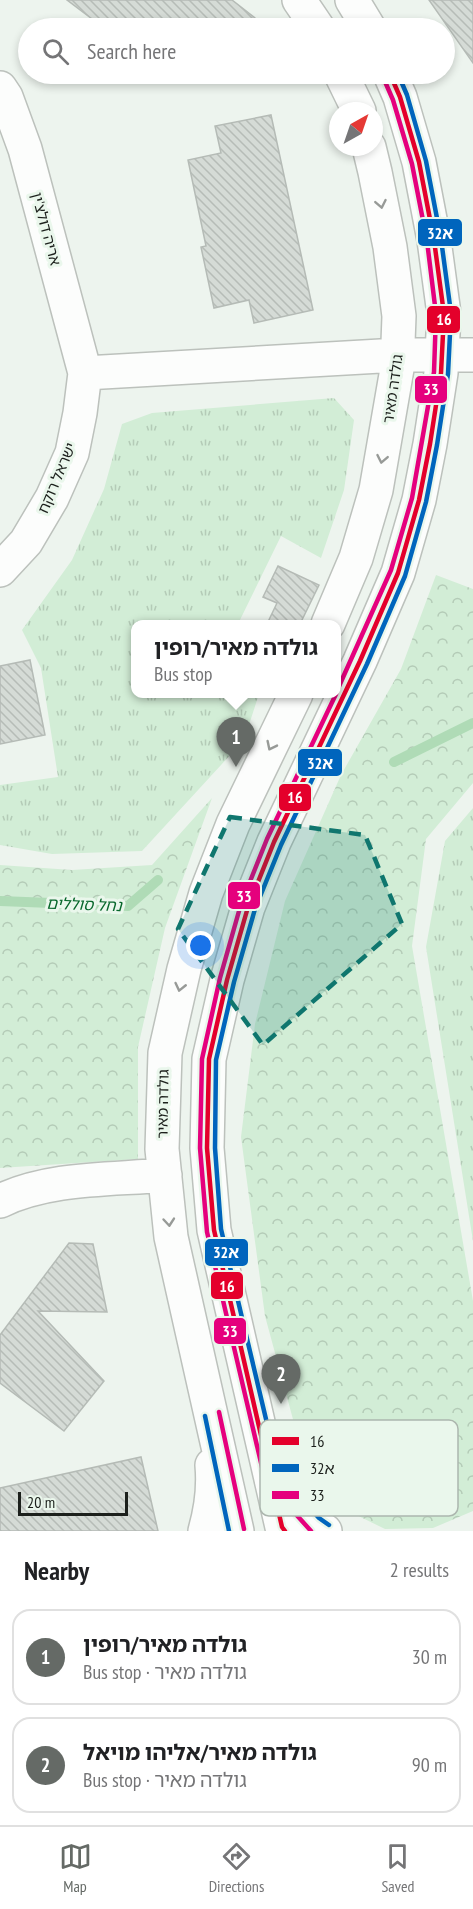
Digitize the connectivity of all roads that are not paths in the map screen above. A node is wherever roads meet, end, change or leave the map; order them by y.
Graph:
1 (299, 0) edge
2 (352, 0) edge
3 (311, 18) edge
4 (363, 18) edge
5 (346, 84) edge
6 (394, 84) edge
7 (0, 88) edge
8 (355, 102) edge
9 (371, 156) edge
10 (398, 355) junction
11 (458, 355) edge
12 (85, 373) junction
13 (0, 570) edge
14 (330, 620) edge
15 (294, 698) edge
16 (165, 1175) junction
17 (5, 1203) edge
18 (208, 1400) junction
19 (260, 1427) edge
20 (280, 1516) edge
21 (307, 1516) edge
22 (205, 1531) edge
23 (237, 1531) edge
24 (285, 1531) edge
25 (325, 1531) edge

1 - 3 street
2 - 4 street
5 - 8 street
6 - 11 street
7 - 12 street, אריה דולצ'ין
9 -> 10 street, גולדה מאיר
10 - 11 street
10 - 12 street
10 -> 14 street, גולדה מאיר
11 - 19 street
12 - 13 street, ישראל רוקח
15 -> 16 street, גולדה מאיר
16 - 17 street
16 -> 18 street, גולדה מאיר
18 - 22 street
18 - 23 street, גולדה מאיר
20 - 24 street
21 - 25 street

